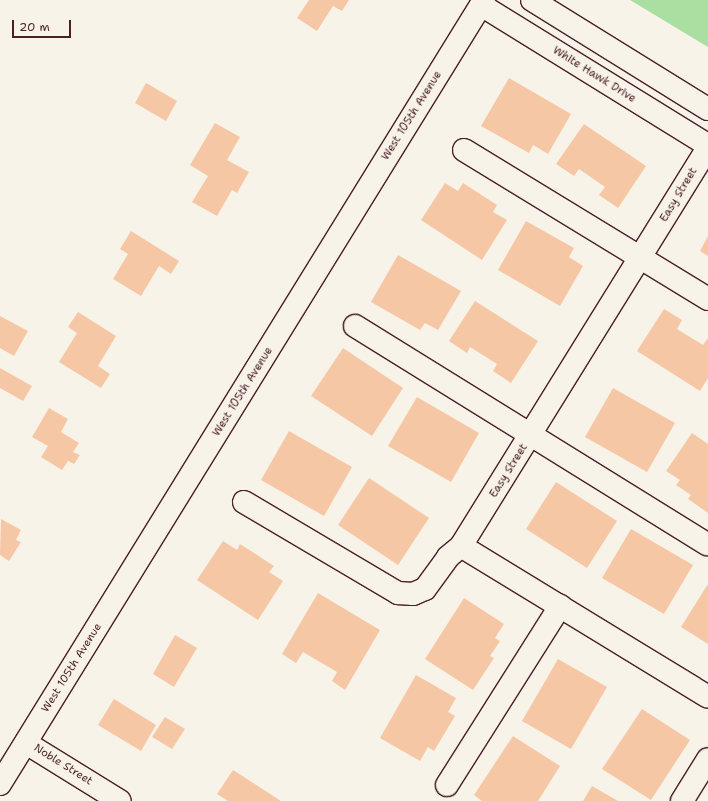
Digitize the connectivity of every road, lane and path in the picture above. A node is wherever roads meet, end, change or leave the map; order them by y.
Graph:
1 (532, 0) edge
2 (482, 3) edge
3 (708, 109) edge
4 (708, 145) edge
5 (708, 148) edge
6 (464, 150) dead end
7 (641, 258) junction
8 (708, 299) edge
9 (355, 326) dead end
10 (532, 434) junction
11 (244, 502) dead end
12 (707, 544) edge
13 (461, 546) junction
14 (560, 606) junction
15 (708, 698) edge
16 (26, 743) junction
17 (708, 760) edge
18 (0, 784) edge
19 (447, 785) dead end
20 (120, 801) edge
21 (682, 801) edge

1 - 3 street
2 - 4 street, White Hawk Drive
2 - 16 street, West 105th Avenue
5 - 7 street, Easy Street
6 - 7 street
7 - 8 street
7 - 10 street, Easy Street
9 - 10 street
10 - 12 street
10 - 13 street, Easy Street
11 - 13 street, Easy Street
13 - 14 street
14 - 15 street
14 - 19 street
16 - 18 street, West 105th Avenue
16 - 20 street, Noble Street
17 - 21 street

